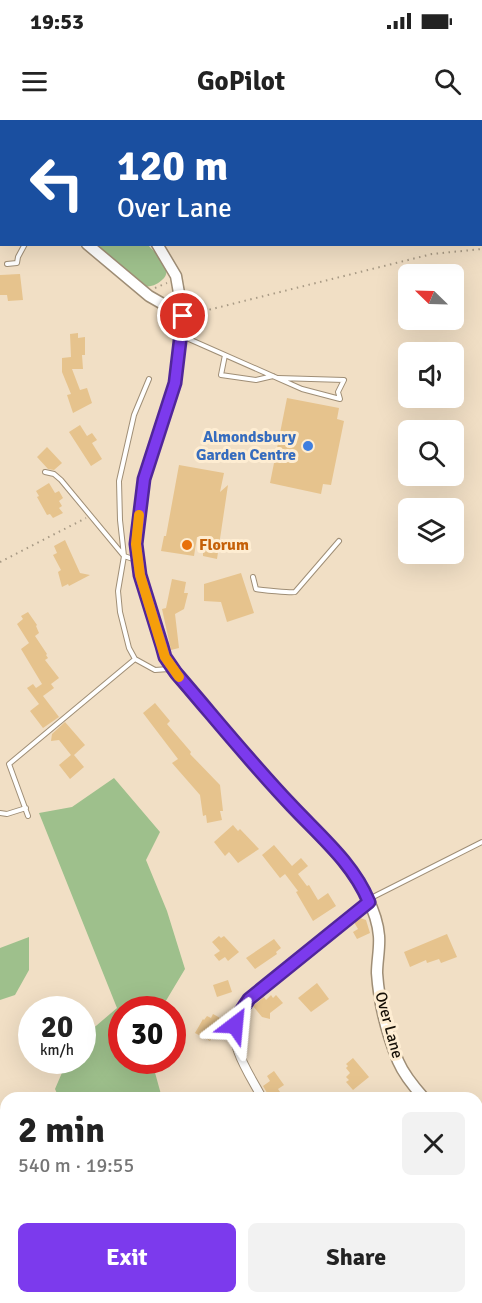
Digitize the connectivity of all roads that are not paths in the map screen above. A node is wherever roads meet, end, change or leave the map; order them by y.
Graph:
1 (24, 246) edge
2 (89, 246) edge
3 (158, 246) edge
4 (7, 264) dead end
5 (183, 312) junction
6 (181, 336) junction
7 (225, 355) junction
8 (276, 377) junction
9 (149, 379) dead end
10 (45, 472) dead end
11 (339, 540) dead end
12 (124, 556) junction
13 (137, 560) junction
14 (253, 578) dead end
15 (135, 659) junction
16 (172, 669) junction
17 (26, 808) junction
18 (0, 813) edge
19 (28, 816) dead end
20 (482, 842) edge
21 (369, 901) junction
22 (259, 1092) edge
23 (419, 1092) edge

1 - 4 lane
2 - 5 street
3 - 5 street, Over Lane
5 - 6 street, Over Lane
6 - 7 lane
6 - 13 street, Over Lane
7 - 8 lane
7 - 8 lane
8 - 8 lane
9 - 12 lane
10 - 12 lane
11 - 14 lane
12 - 13 lane
12 - 15 lane
13 - 16 street, Over Lane
15 - 16 lane
15 - 17 lane
16 - 21 street, Over Lane
17 - 18 lane
17 - 19 lane
20 - 21 lane
21 - 22 street
21 - 23 street, Over Lane

